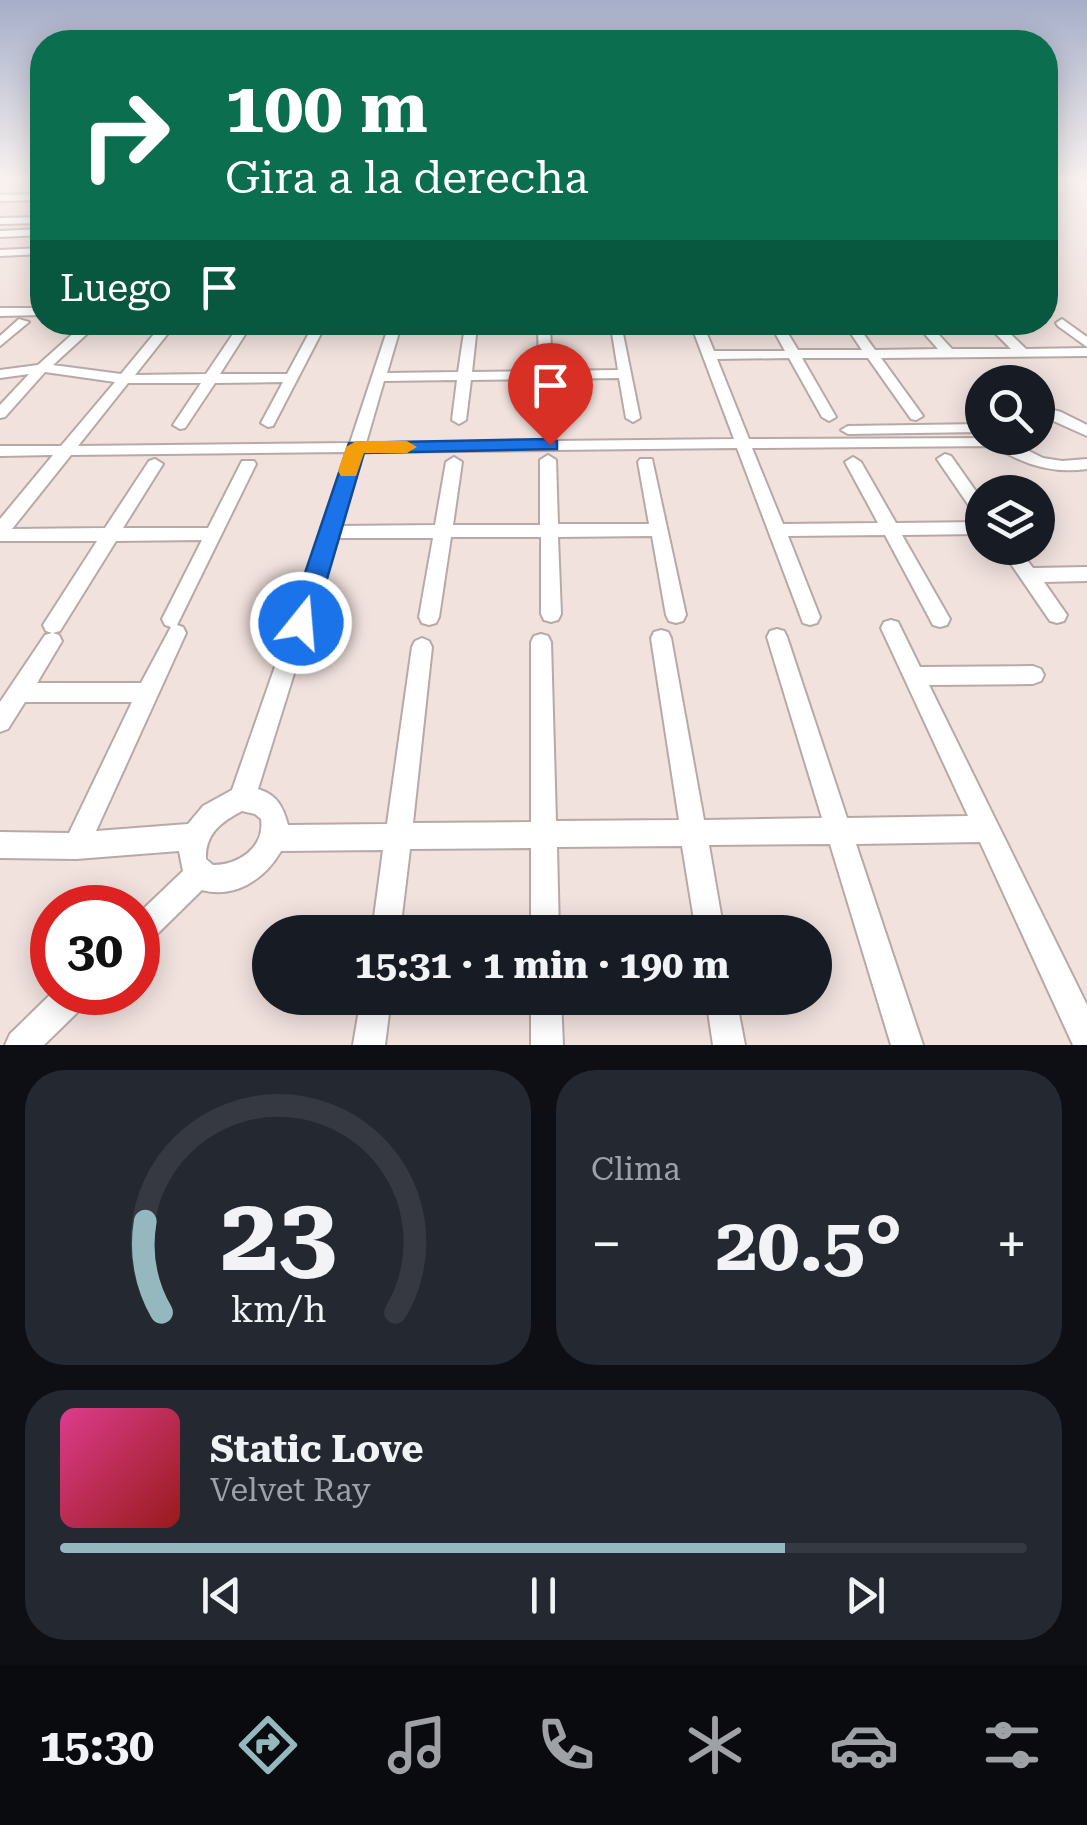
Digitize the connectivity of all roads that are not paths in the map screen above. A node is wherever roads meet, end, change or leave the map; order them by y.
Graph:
1 (30, 233) edge
2 (0, 234) edge
3 (30, 251) edge
4 (0, 252) edge
5 (0, 312) edge
6 (30, 312) edge
7 (23, 322) dead end
8 (1062, 323) dead end
9 (79, 335) edge
10 (160, 335) edge
11 (239, 335) edge
12 (314, 335) edge
13 (392, 335) edge
14 (470, 335) edge
15 (544, 335) edge
16 (619, 335) edge
17 (701, 335) edge
18 (783, 335) edge
19 (857, 335) edge
20 (932, 335) edge
21 (1004, 335) edge
22 (0, 342) edge
23 (1087, 343) edge
24 (1023, 352) junction
25 (1087, 352) edge
26 (948, 353) junction
27 (793, 354) junction
28 (871, 354) junction
29 (709, 355) junction
30 (42, 368) junction
31 (0, 374) edge
32 (546, 374) junction
33 (625, 374) junction
34 (464, 376) junction
35 (378, 377) junction
36 (212, 378) junction
37 (291, 378) junction
38 (124, 379) junction
39 (0, 414) edge
40 (1055, 414) edge
41 (828, 416) dead end
42 (916, 416) dead end
43 (632, 418) dead end
44 (459, 420) dead end
45 (546, 421) dead end
46 (268, 423) dead end
47 (965, 429) edge
48 (1087, 431) edge
49 (175, 438) junction
50 (742, 438) junction
51 (965, 439) edge
52 (0, 440) edge
53 (358, 442) junction
54 (70, 445) junction
55 (0, 451) edge
56 (1023, 455) edge
57 (945, 459) dead end
58 (548, 460) dead end
59 (454, 462) dead end
60 (646, 462) dead end
61 (853, 462) dead end
62 (155, 464) dead end
63 (248, 464) dead end
64 (1087, 464) edge
65 (965, 488) edge
66 (890, 528) junction
67 (965, 528) edge
68 (550, 530) junction
69 (658, 530) junction
70 (777, 530) junction
71 (329, 532) junction
72 (444, 532) junction
73 (0, 533) edge
74 (110, 534) junction
75 (214, 534) junction
76 (1021, 565) edge
77 (1087, 574) edge
78 (1029, 575) junction
79 (550, 614) dead end
80 (676, 615) dead end
81 (1057, 615) dead end
82 (429, 616) dead end
83 (810, 617) dead end
84 (940, 618) dead end
85 (891, 628) dead end
86 (661, 638) dead end
87 (777, 638) dead end
88 (541, 642) dead end
89 (422, 648) dead end
90 (1034, 675) dead end
91 (914, 676) junction
92 (19, 692) junction
93 (148, 693) junction
94 (0, 722) edge
95 (242, 800) junction
96 (986, 830) junction
97 (839, 833) junction
98 (693, 834) junction
99 (542, 837) junction
100 (195, 838) junction
101 (274, 838) junction
102 (399, 840) junction
103 (0, 845) edge
104 (76, 846) junction
105 (199, 874) junction
106 (160, 912) edge
107 (388, 915) edge
108 (544, 915) edge
109 (707, 915) edge
110 (52, 1015) edge
111 (373, 1015) edge
112 (546, 1015) edge
113 (724, 1015) edge
114 (1087, 1039) edge
115 (21, 1045) edge
116 (369, 1045) edge
117 (547, 1045) edge
118 (729, 1045) edge
119 (907, 1045) edge

1 - 2 street
3 - 4 street
5 - 6 street
7 - 22 street
8 - 23 street
9 - 30 street
10 - 38 street
11 - 36 street
12 - 37 street
13 - 35 street
14 - 34 street
15 - 32 street
16 - 33 street
17 - 29 street
18 - 27 street
19 - 28 street
20 - 26 street
21 - 24 street
24 - 25 street
24 - 26 street
26 - 28 street
27 - 28 street
27 - 29 street
27 - 41 street
28 - 42 street
29 - 50 street
30 - 31 street
30 - 38 street
30 - 39 street
32 - 33 street
32 - 34 street
32 - 45 street
33 - 43 street
34 - 35 street
34 - 44 street
35 - 53 street
36 - 37 street
36 - 38 street
36 - 49 street
37 - 46 street
38 - 54 street
40 - 48 street
47 - 50 street
49 - 53 street
49 - 54 street
50 - 51 street
50 - 53 street
50 - 70 street
52 - 54 street
53 - 71 street
54 - 55 street
54 - 73 street
56 - 64 street
57 - 65 street
58 - 68 street
59 - 72 street
60 - 69 street
61 - 66 street
62 - 74 street
63 - 75 street
66 - 67 street
66 - 70 street
66 - 84 street
68 - 69 street
68 - 72 street
68 - 79 street
69 - 80 street
70 - 83 street
71 - 72 street
71 - 95 street
72 - 82 street
73 - 74 street
74 - 75 street
74 - 92 street
75 - 93 street
76 - 78 street
77 - 78 street
78 - 81 street
85 - 91 street
86 - 98 street
87 - 97 street
88 - 99 street
89 - 102 street
90 - 91 street
91 - 96 street
92 - 93 street
92 - 94 street
93 - 104 street
95 - 100 street
95 - 101 street
96 - 97 street
96 - 114 street
97 - 98 street
97 - 119 street
98 - 99 street
98 - 109 street
99 - 102 street
99 - 108 street
100 - 104 street
100 - 105 street
101 - 102 street
101 - 105 street
102 - 107 street
103 - 104 street
105 - 106 street
110 - 115 street
111 - 116 street
112 - 117 street
113 - 118 street

